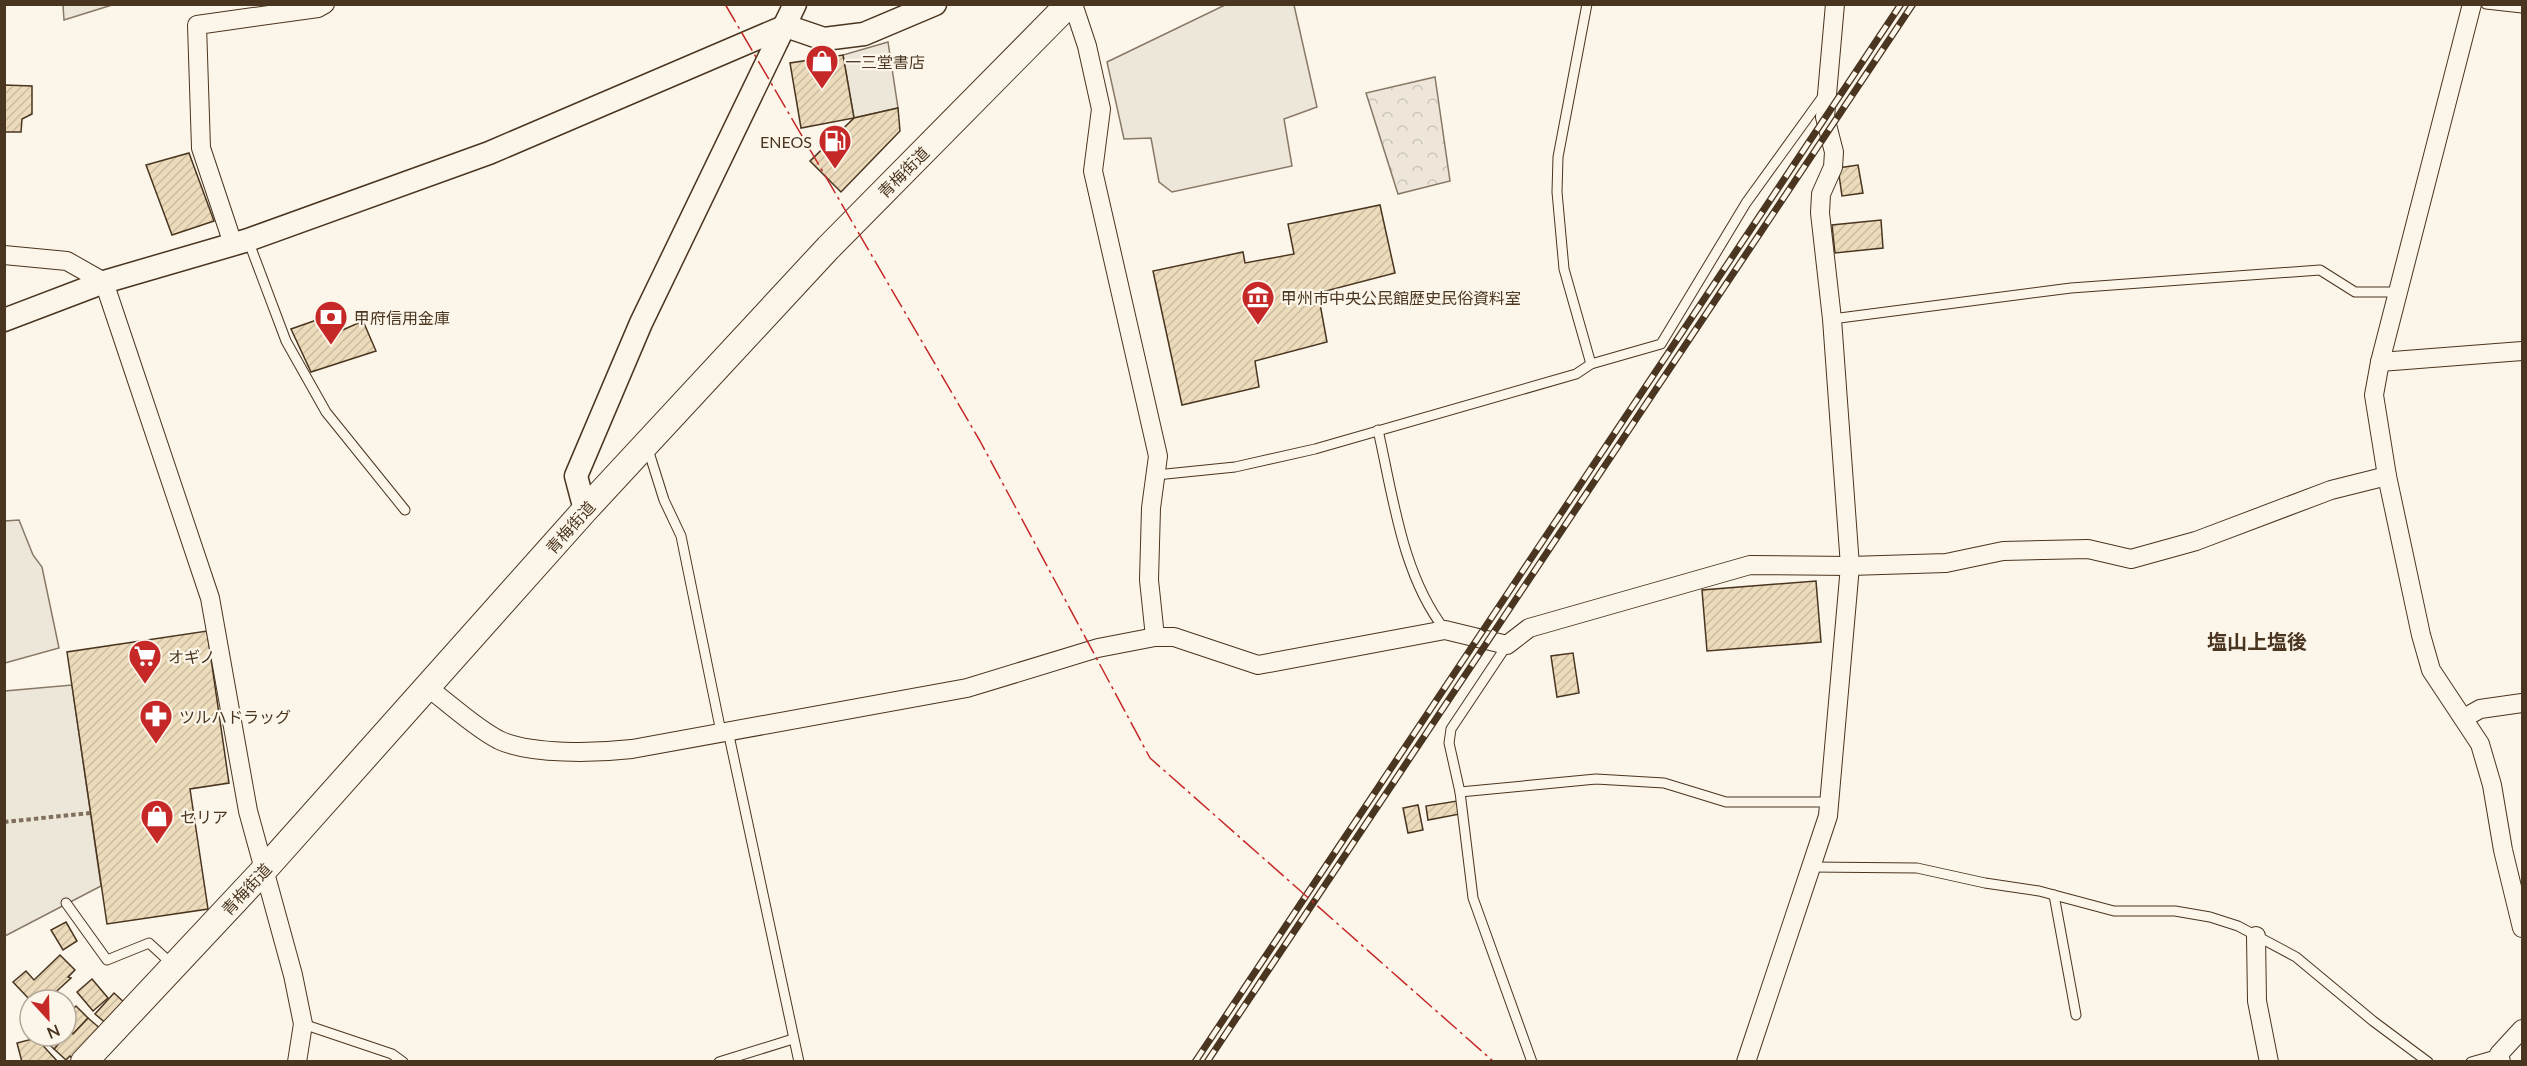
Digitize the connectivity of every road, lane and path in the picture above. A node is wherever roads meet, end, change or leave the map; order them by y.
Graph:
1 (325, 4) edge
2 (795, 4) edge
3 (935, 4) edge
4 (1071, 4) edge
5 (1587, 4) edge
6 (1835, 4) edge
7 (2472, 4) edge
8 (2486, 4) edge
9 (2523, 8) edge
10 (786, 26) junction
11 (1827, 90) junction
12 (240, 242) junction
13 (4, 255) edge
14 (104, 282) junction
15 (2399, 292) junction
16 (1833, 319) junction
17 (4, 320) edge
18 (2523, 351) edge
19 (2380, 362) junction
20 (1591, 364) junction
21 (1378, 430) junction
22 (646, 444) junction
23 (1156, 475) junction
24 (2387, 476) junction
25 (405, 510) dead end
26 (585, 510) junction
27 (1850, 566) junction
28 (1445, 630) junction
29 (1155, 637) junction
30 (1507, 645) junction
31 (427, 687) junction
32 (2523, 703) edge
33 (2464, 718) junction
34 (724, 731) junction
35 (1460, 792) junction
36 (1829, 802) junction
37 (90, 813) dead end
38 (4, 822) edge
39 (1810, 867) junction
40 (263, 871) junction
41 (2054, 895) junction
42 (66, 903) dead end
43 (2523, 928) edge
44 (2256, 936) junction
45 (174, 966) junction
46 (2076, 1015) dead end
47 (303, 1024) junction
48 (2523, 1029) edge
49 (793, 1039) junction
50 (2500, 1058) edge
51 (84, 1062) edge
52 (297, 1062) edge
53 (403, 1062) edge
54 (719, 1062) edge
55 (799, 1062) edge
56 (1532, 1062) edge
57 (1746, 1062) edge
58 (2268, 1062) edge
59 (2428, 1062) edge
60 (2471, 1062) edge

1 - 12 street
2 - 10 street
3 - 10 street
4 - 22 main road, 青梅街道
4 - 23 street
5 - 20 lane
6 - 11 street
7 - 15 street
8 - 9 lane
10 - 12 street
10 - 26 street
11 - 16 street
11 - 20 lane
12 - 14 street
12 - 25 lane
13 - 14 street
14 - 17 street
14 - 40 street
15 - 16 lane
15 - 19 street
16 - 27 street
18 - 19 street
19 - 24 street
20 - 21 lane
21 - 23 lane
21 - 28 lane
22 - 26 main road, 青梅街道
22 - 34 lane
23 - 29 street
24 - 27 street
24 - 33 street
26 - 31 main road, 青梅街道
27 - 30 street
27 - 36 street
28 - 29 street
28 - 30 street
29 - 34 street
30 - 35 lane
31 - 34 street
31 - 40 main road, 青梅街道
32 - 33 street
33 - 43 street
34 - 49 lane
35 - 36 lane
35 - 56 lane
36 - 39 street
37 - 38 path
39 - 41 lane
39 - 57 street
40 - 45 main road, 青梅街道
40 - 47 street
41 - 44 lane
41 - 46 lane
42 - 45 lane
44 - 58 street
44 - 59 lane
45 - 51 main road, 青梅街道
47 - 52 street
47 - 53 lane
48 - 50 street
49 - 54 lane
49 - 55 lane
50 - 60 lane

